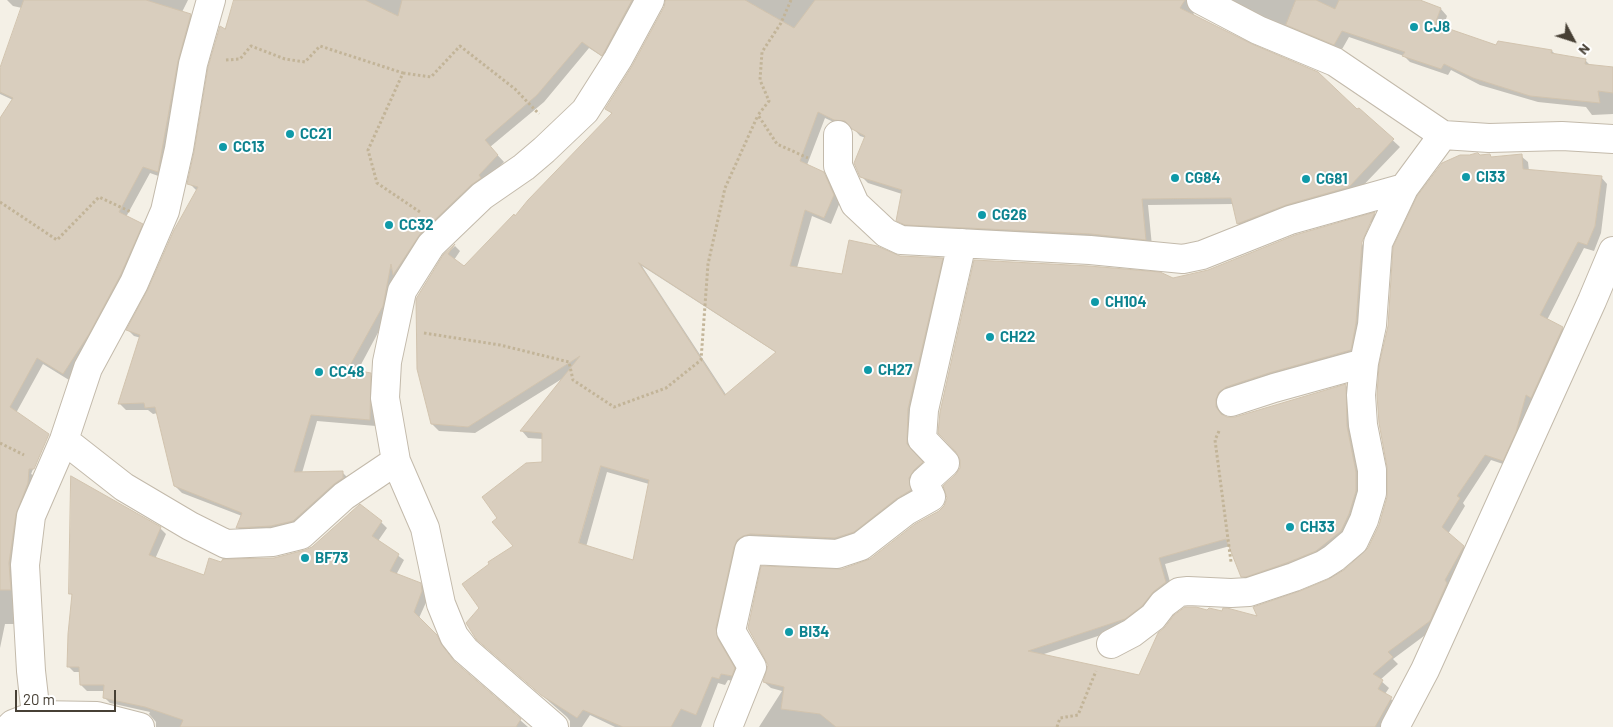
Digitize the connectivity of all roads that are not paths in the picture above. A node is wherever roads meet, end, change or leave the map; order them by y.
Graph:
1 (211, 0) edge
2 (650, 0) edge
3 (1201, 0) edge
4 (838, 135) dead end
5 (1443, 135) junction
6 (1613, 139) edge
7 (1404, 188) junction
8 (962, 243) junction
9 (1613, 251) edge
10 (1364, 363) junction
11 (1231, 402) road end
12 (64, 440) junction
13 (396, 461) junction
14 (1112, 644) road end
15 (36, 715) junction
16 (10, 727) edge
17 (140, 727) edge
18 (554, 727) edge
19 (728, 727) edge
20 (1395, 727) edge

1 - 12 street
2 - 13 street
3 - 5 street
4 - 8 street
5 - 6 street
5 - 7 street
7 - 8 street
7 - 10 street
8 - 19 street
9 - 20 street
10 - 11 street
10 - 14 street
12 - 13 street
12 - 15 street
13 - 18 street
15 - 16 street
15 - 17 street

